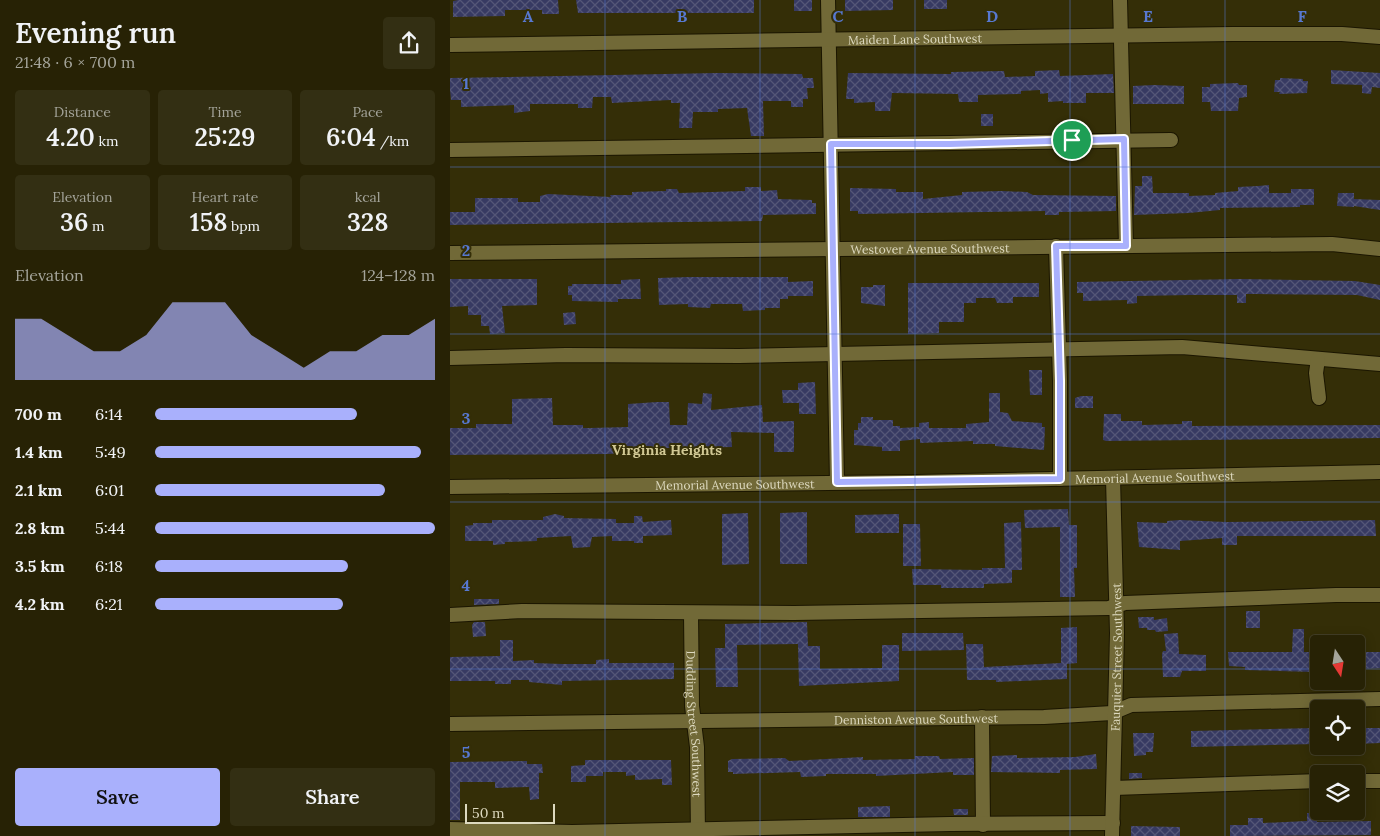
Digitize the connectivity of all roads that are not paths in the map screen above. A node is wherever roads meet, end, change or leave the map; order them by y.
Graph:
1 (828, 0) edge
2 (1120, 0) edge
3 (1120, 36) junction
4 (1380, 37) edge
5 (829, 40) junction
6 (450, 46) edge
7 (1124, 139) junction
8 (1171, 140) dead end
9 (831, 144) junction
10 (450, 150) edge
11 (1056, 246) junction
12 (1126, 246) junction
13 (833, 248) junction
14 (1380, 249) edge
15 (450, 252) edge
16 (1059, 349) junction
17 (835, 353) junction
18 (450, 358) edge
19 (1318, 359) junction
20 (1380, 364) edge
21 (1319, 398) dead end
22 (1380, 472) edge
23 (1113, 478) junction
24 (1060, 479) junction
25 (837, 482) junction
26 (450, 486) edge
27 (1380, 595) edge
28 (1116, 606) junction
29 (691, 613) junction
30 (450, 615) edge
31 (1380, 699) edge
32 (1115, 711) junction
33 (982, 717) junction
34 (694, 720) junction
35 (450, 724) edge
36 (1310, 781) edge
37 (1365, 781) edge
38 (1380, 781) edge
39 (1114, 788) junction
40 (983, 825) junction
41 (450, 829) edge
42 (1113, 830) edge
43 (698, 832) edge

1 - 5 street
2 - 3 street
3 - 4 street, Maiden Lane Southwest
3 - 5 street, Maiden Lane Southwest
3 - 7 street
5 - 6 street, Maiden Lane Southwest
5 - 9 street
7 - 8 street
7 - 9 street
7 - 12 street
9 - 10 street
9 - 13 street
11 - 12 street, Westover Avenue Southwest
11 - 13 street, Westover Avenue Southwest
11 - 16 street
12 - 14 street, Westover Avenue Southwest
13 - 15 street, Westover Avenue Southwest
13 - 17 street
16 - 17 street
16 - 19 street
16 - 24 street
17 - 18 street
17 - 25 street
19 - 20 street
19 - 21 street
22 - 23 street, Memorial Avenue Southwest
23 - 24 street, Memorial Avenue Southwest
23 - 28 street, Fauquier Street Southwest
24 - 25 street, Memorial Avenue Southwest
25 - 26 street, Memorial Avenue Southwest
27 - 28 street
28 - 29 street
28 - 32 street, Fauquier Street Southwest
29 - 30 street
29 - 34 street, Dudding Street Southwest
31 - 32 street, Denniston Avenue Southwest
32 - 33 street, Denniston Avenue Southwest
32 - 39 street, Fauquier Street Southwest
33 - 34 street, Denniston Avenue Southwest
33 - 40 street
34 - 35 street, Denniston Avenue Southwest
34 - 43 street, Dudding Street Southwest
36 - 39 street
37 - 38 street
39 - 42 street, Fauquier Street Southwest
40 - 42 street
40 - 43 street
41 - 43 street

